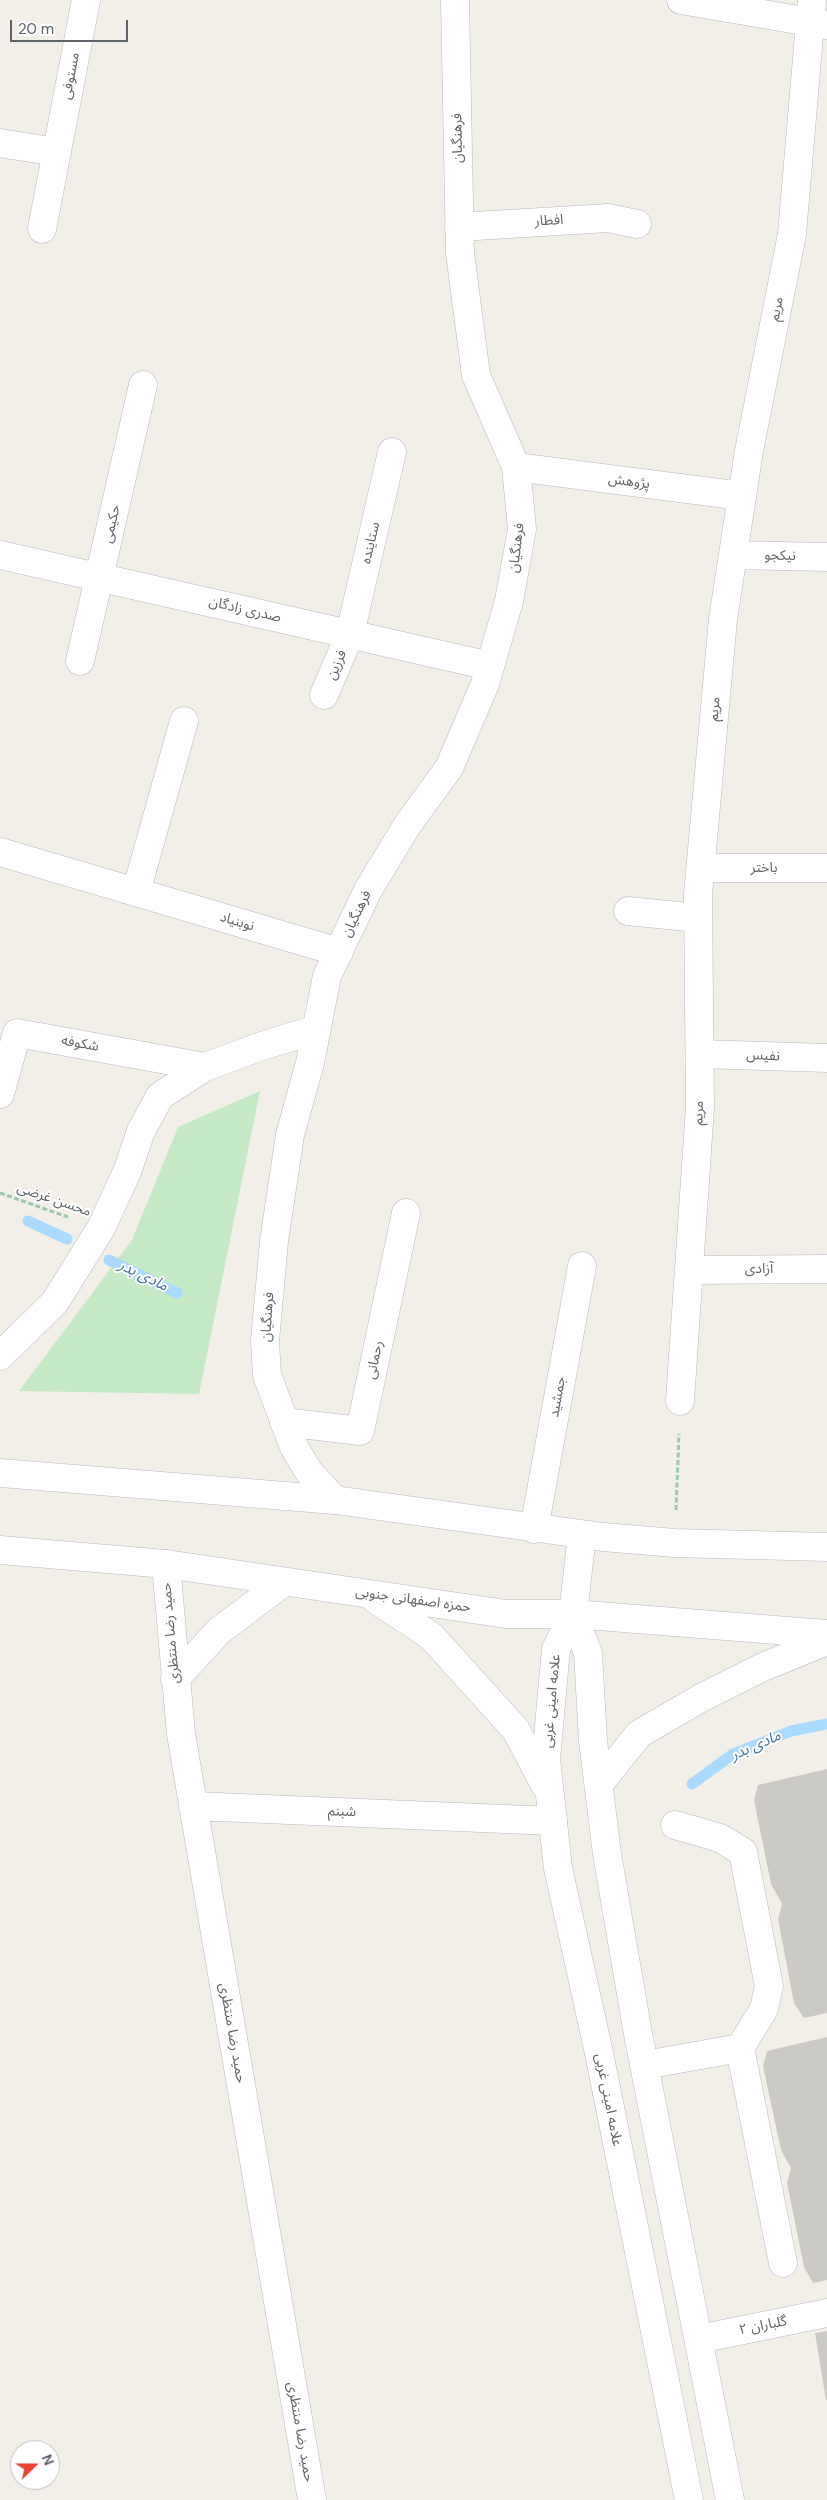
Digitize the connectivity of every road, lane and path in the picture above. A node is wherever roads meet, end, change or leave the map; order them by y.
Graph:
1 (86, 0) edge
2 (455, 0) edge
3 (681, 0) edge
4 (816, 16) edge
5 (0, 143) edge
6 (57, 152) junction
7 (637, 224) dead end
8 (459, 226) junction
9 (42, 229) dead end
10 (143, 385) dead end
11 (392, 452) dead end
12 (516, 467) junction
13 (742, 496) junction
14 (0, 555) edge
15 (733, 555) junction
16 (827, 557) edge
17 (100, 578) junction
18 (350, 634) junction
19 (80, 662) dead end
20 (490, 666) junction
21 (324, 695) dead end
22 (184, 720) dead end
23 (0, 852) edge
24 (701, 868) junction
25 (827, 868) edge
26 (136, 892) junction
27 (628, 911) dead end
28 (698, 918) junction
29 (339, 952) junction
30 (317, 1029) junction
31 (700, 1054) junction
32 (827, 1058) edge
33 (205, 1067) junction
34 (0, 1094) edge
35 (0, 1193) edge
36 (406, 1213) dead end
37 (101, 1228) junction
38 (582, 1266) dead end
39 (827, 1269) edge
40 (690, 1270) junction
41 (0, 1356) edge
42 (680, 1401) joint
43 (284, 1422) junction
44 (0, 1474) edge
45 (335, 1500) junction
46 (534, 1528) junction
47 (582, 1535) junction
48 (675, 1543) junction
49 (827, 1547) edge
50 (0, 1550) edge
51 (166, 1564) junction
52 (284, 1582) junction
53 (367, 1594) junction
54 (573, 1614) junction
55 (827, 1634) edge
56 (827, 1641) edge
57 (175, 1679) junction
58 (599, 1784) junction
59 (550, 1794) junction
60 (193, 1806) junction
61 (553, 1821) junction
62 (675, 1825) dead end
63 (740, 2048) junction
64 (645, 2065) junction
65 (782, 2263) dead end
66 (827, 2313) edge
67 (699, 2339) junction
68 (312, 2500) edge
69 (689, 2500) edge
70 (730, 2500) edge

1 - 6 street, مستوفی
2 - 8 street, فرهنگیان
3 - 4 street
4 - 13 street, مریم
5 - 6 street
6 - 9 street, مستوفی
7 - 8 street, افطار
8 - 12 street, فرهنگیان
10 - 17 street, حکیمی
11 - 18 street, ستاینده
12 - 13 street, پژوهش
12 - 20 street, فرهنگیان
13 - 15 street, مریم
14 - 17 street, صدری زادگان
15 - 16 street, نیکجو
15 - 24 street, مریم
17 - 18 street, صدری زادگان
17 - 19 street, حکیمی
18 - 20 street, صدری زادگان
18 - 21 street, فرزین
20 - 29 street, فرهنگیان
22 - 26 street
23 - 26 street, نوبنیاد
24 - 25 street, باختر
24 - 28 street, مریم
26 - 29 street, نوبنیاد
27 - 28 street
28 - 31 street, مریم
29 - 30 street, فرهنگیان
30 - 33 street
30 - 43 street, فرهنگیان
31 - 32 street, نفیس
31 - 40 street, مریم
33 - 34 street, شکوفه
33 - 37 street
35 - 37 path, محسن غرضی
36 - 43 street, رحمانی
37 - 41 street
38 - 46 street, جمشید
39 - 40 street, آزادی
40 - 42 street, مریم
42 - 48 path
43 - 45 street, فرهنگیان
44 - 45 street
45 - 46 street
46 - 47 street
47 - 48 street
47 - 54 street
48 - 49 street
50 - 51 street, حمزه اصفهانی جنوبی
51 - 52 street, حمزه اصفهانی جنوبی
51 - 57 street, حمید رضا منتظری
52 - 53 street, حمزه اصفهانی جنوبی
52 - 57 street
53 - 54 street, حمزه اصفهانی جنوبی
53 - 59 street
54 - 55 street, حمزه اصفهانی جنوبی
54 - 58 street
54 - 59 street, علامه امینی غربی
56 - 58 street
57 - 60 street, حمید رضا منتظری
58 - 64 street
59 - 61 street, علامه امینی غربی
60 - 61 street, شبنم
60 - 68 street, حمید رضا منتظری
61 - 69 street, علامه امینی غربی
62 - 63 street
63 - 64 street
63 - 65 street
64 - 67 street
66 - 67 street, گلباران ۲
67 - 70 street

